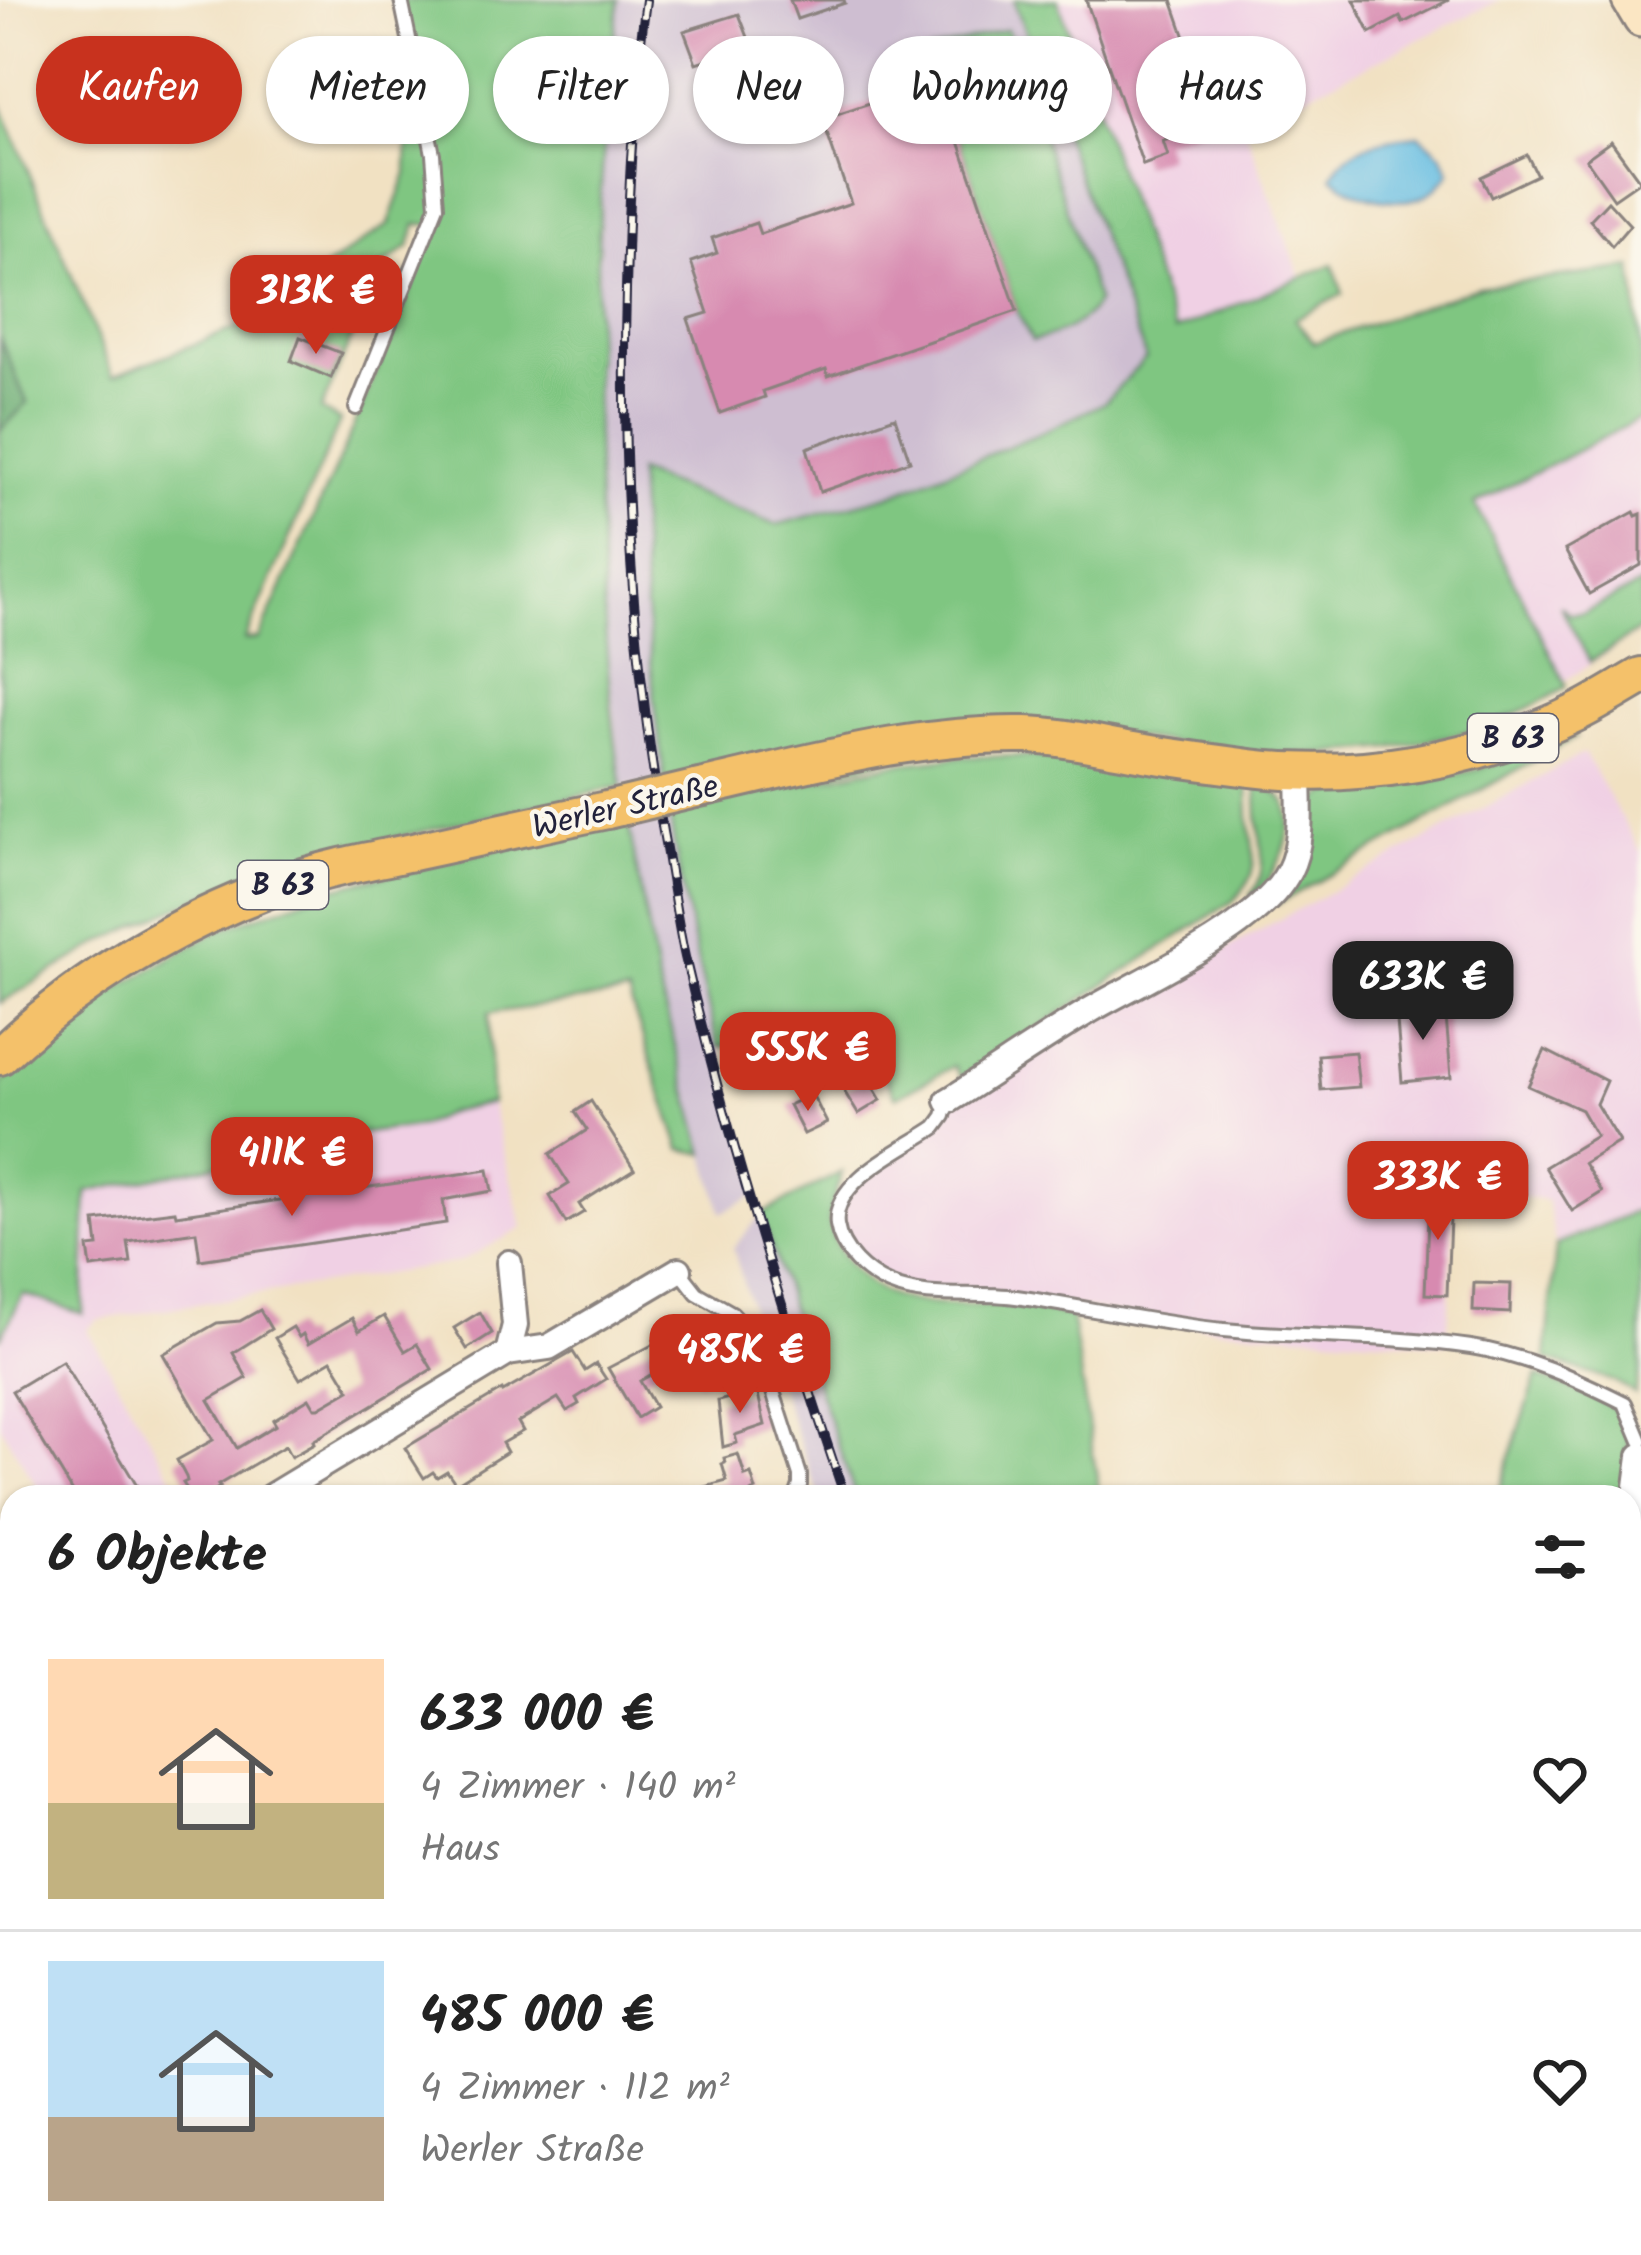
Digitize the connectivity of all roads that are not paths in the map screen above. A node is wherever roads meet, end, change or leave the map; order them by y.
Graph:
1 (401, 0) edge
2 (1629, 0) edge
3 (1641, 20) edge
4 (356, 408) dead end
5 (1641, 676) edge
6 (1299, 771) junction
7 (0, 1056) edge
8 (947, 1101) joint
9 (509, 1263) dead end
10 (679, 1270) joint
11 (508, 1353) junction
12 (1641, 1441) edge
13 (290, 1485) edge
14 (800, 1485) edge

1 - 4 lane
2 - 3 main road
5 - 6 main road, Werler Straße / B 63
6 - 7 main road, Werler Straße / B 63, bridge
6 - 8 street
8 - 12 lane
9 - 11 street
10 - 11 street
10 - 14 lane
11 - 13 street

